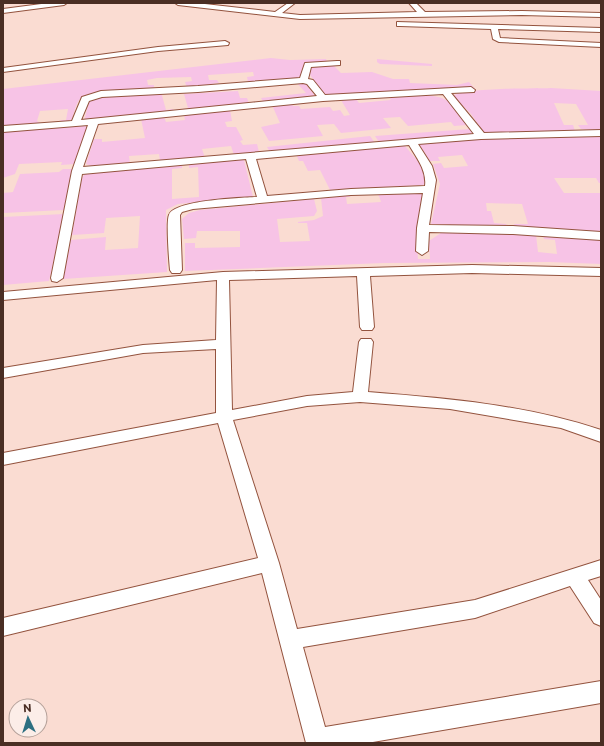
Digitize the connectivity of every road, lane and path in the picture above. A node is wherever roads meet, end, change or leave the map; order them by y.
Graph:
1 (64, 3) edge
2 (178, 3) edge
3 (292, 3) edge
4 (412, 3) edge
5 (512, 3) edge
6 (601, 7) edge
7 (581, 8) dead end
8 (3, 11) edge
9 (522, 13) junction
10 (422, 14) junction
11 (275, 15) junction
12 (601, 15) edge
13 (388, 16) junction
14 (494, 27) junction
15 (601, 30) edge
16 (225, 43) dead end
17 (587, 44) junction
18 (601, 45) edge
19 (595, 53) dead end
20 (337, 63) dead end
21 (3, 70) edge
22 (303, 80) junction
23 (471, 90) dead end
24 (445, 91) junction
25 (323, 98) junction
26 (75, 124) junction
27 (93, 126) junction
28 (3, 129) edge
29 (601, 133) edge
30 (481, 136) junction
31 (412, 142) junction
32 (250, 157) junction
33 (77, 171) junction
34 (430, 189) junction
35 (263, 200) junction
36 (423, 228) junction
37 (601, 236) edge
38 (422, 251) dead end
39 (176, 270) dead end
40 (363, 272) junction
41 (601, 272) edge
42 (223, 276) junction
43 (57, 278) dead end
44 (3, 296) edge
45 (367, 326) dead end
46 (366, 342) dead end
47 (224, 344) junction
48 (3, 373) edge
49 (360, 397) junction
50 (224, 416) junction
51 (601, 436) edge
52 (3, 459) edge
53 (269, 563) junction
54 (601, 568) edge
55 (575, 577) junction
56 (601, 617) edge
57 (3, 627) edge
58 (290, 640) junction
59 (601, 692) edge
60 (318, 741) edge

1 - 8 street
2 - 11 street
3 - 11 street
4 - 10 street
5 - 9 street
6 - 7 street
9 - 10 street
9 - 12 street
10 - 13 street
11 - 13 street
13 - 14 street
14 - 15 street
14 - 17 street
16 - 21 street
17 - 18 street
17 - 19 street
20 - 22 street
22 - 25 street
22 - 26 street
23 - 24 street
24 - 25 street
24 - 30 street
25 - 27 street
26 - 27 street
26 - 28 street
27 - 33 street
29 - 30 street
30 - 31 street
31 - 32 street
31 - 34 street
32 - 33 street
32 - 35 street
33 - 43 street
34 - 35 street
34 - 36 street
35 - 39 street
36 - 37 street
36 - 38 street
40 - 41 street
40 - 42 street
40 - 45 street
42 - 44 street
42 - 47 street
46 - 49 street
47 - 48 street
47 - 50 street
49 - 50 street
49 - 51 street
50 - 52 street
50 - 53 street
53 - 57 street
53 - 58 street
54 - 55 street
55 - 56 street
55 - 58 street
58 - 60 street
59 - 60 street

